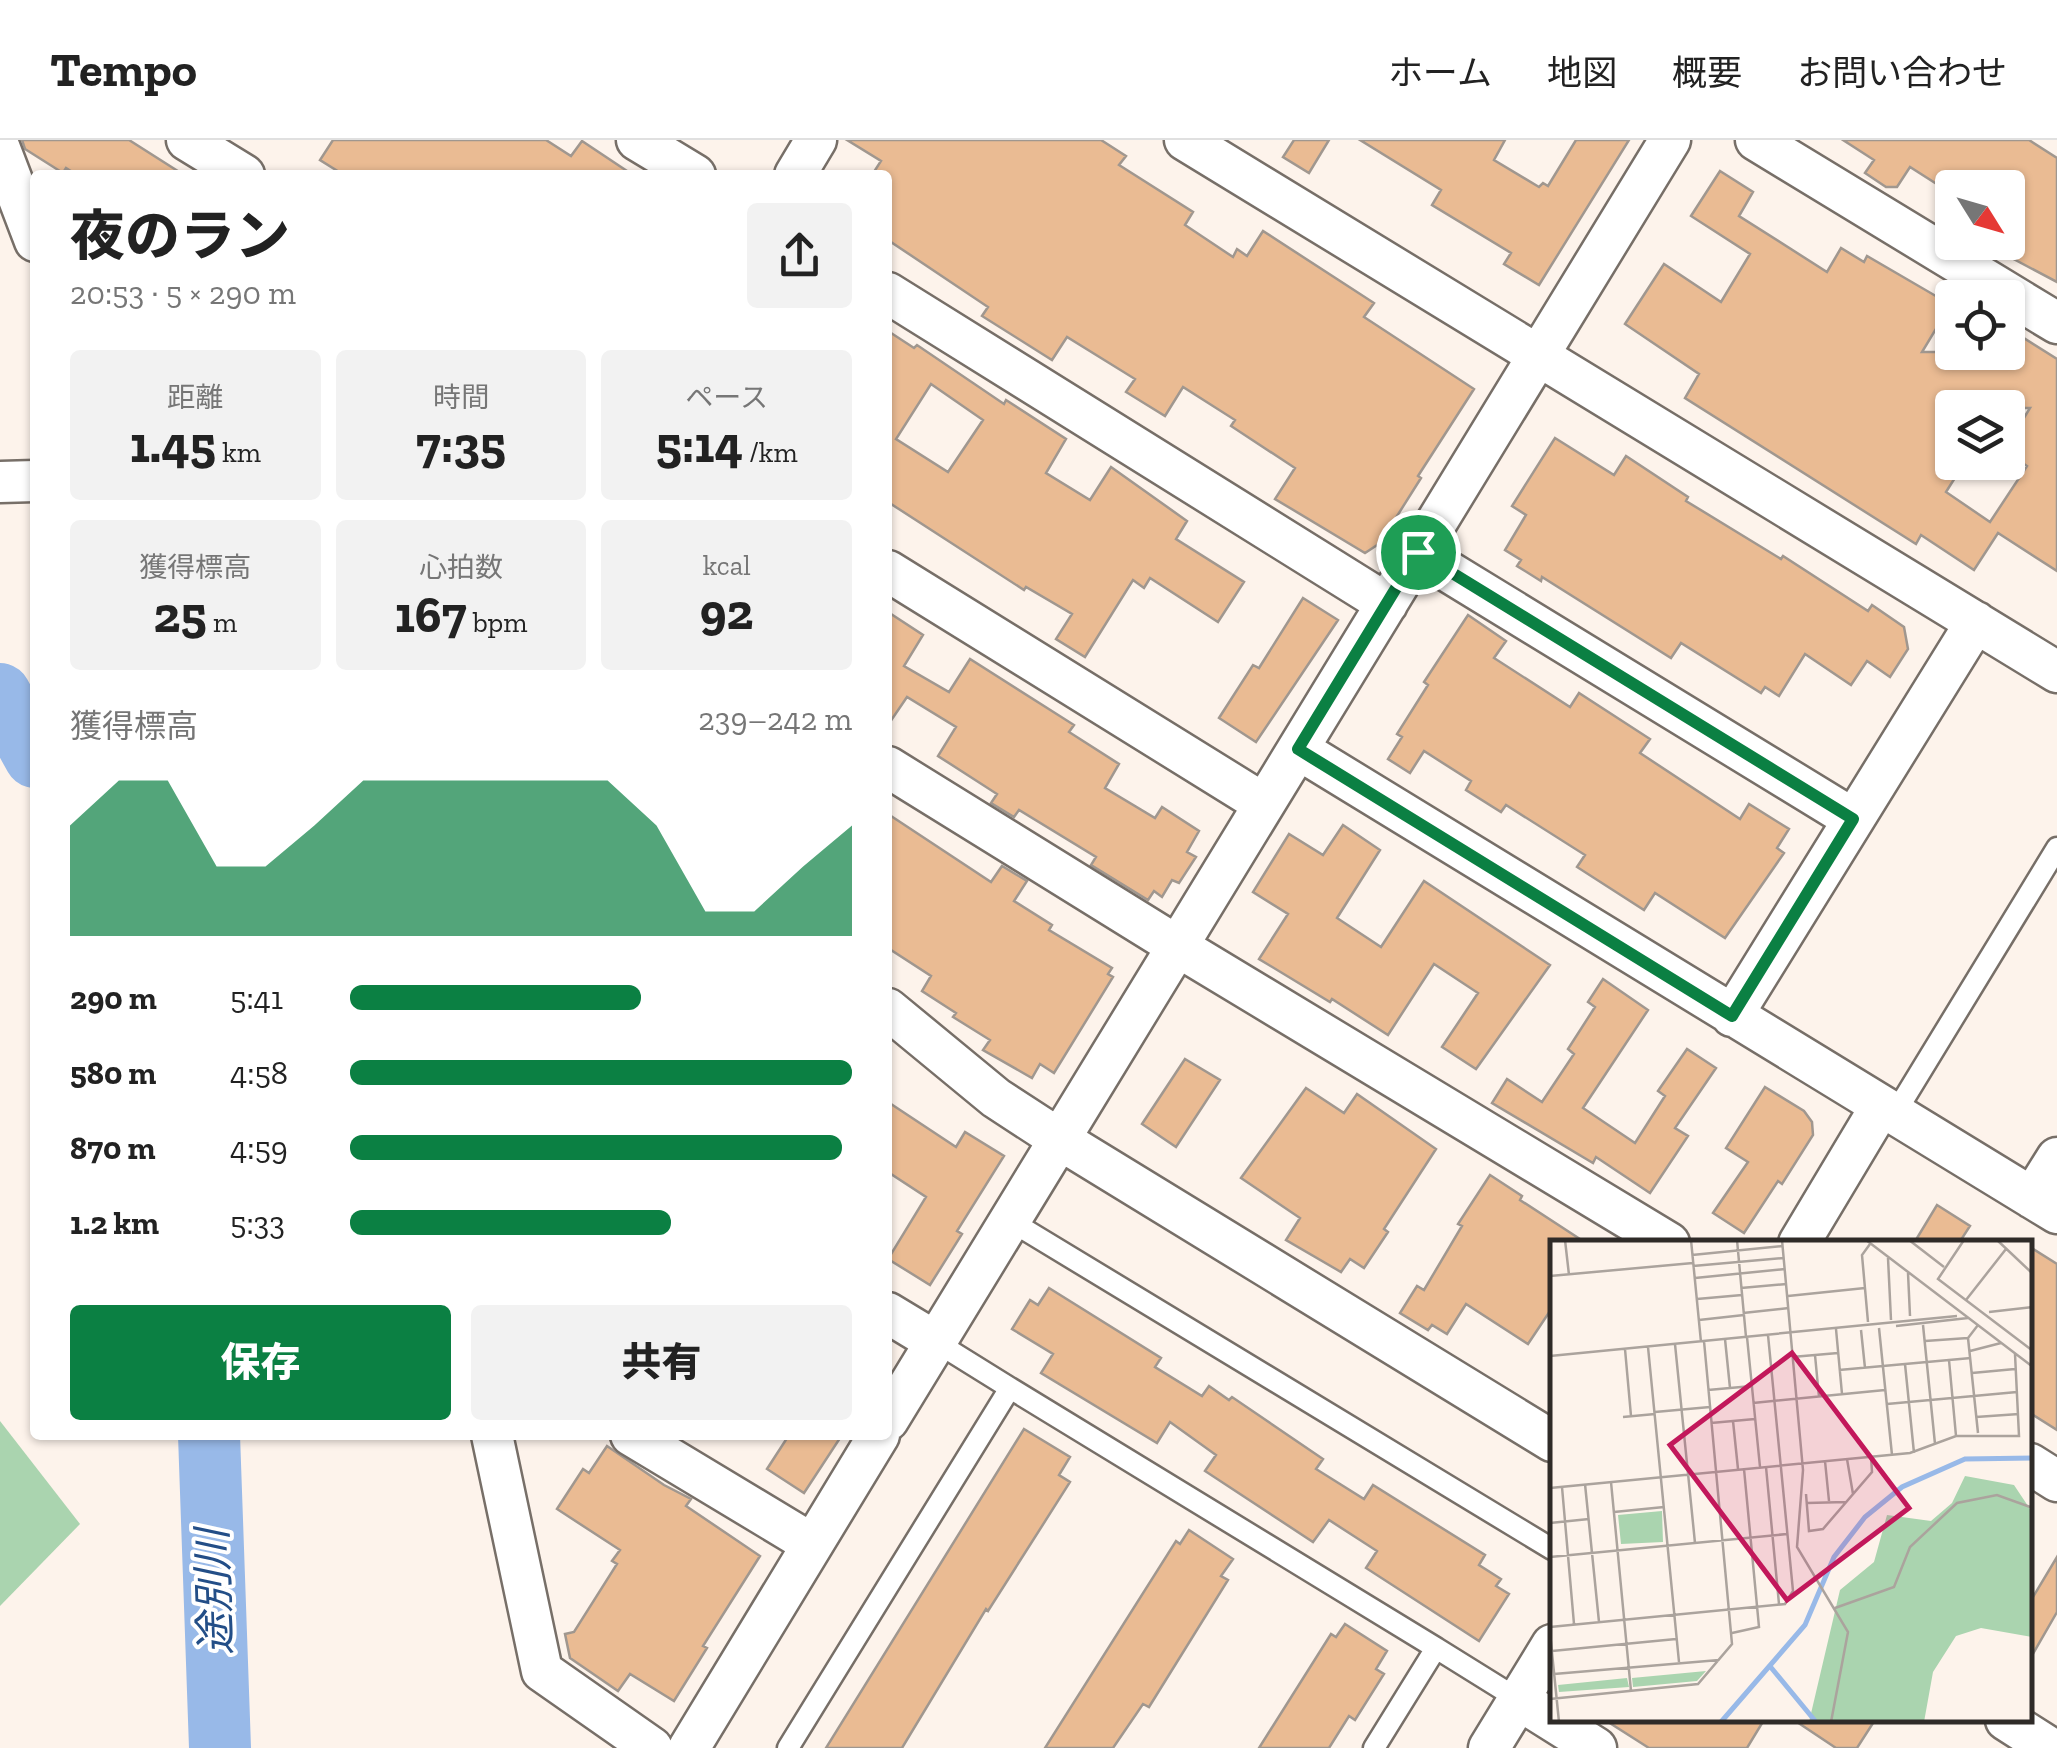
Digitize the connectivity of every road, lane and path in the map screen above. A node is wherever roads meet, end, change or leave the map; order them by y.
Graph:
1 (187, 140) edge
2 (637, 140) edge
3 (816, 140) edge
4 (1185, 140) edge
5 (1670, 140) edge
6 (1756, 140) edge
7 (0, 149) edge
8 (236, 170) edge
9 (687, 170) edge
10 (798, 170) edge
11 (30, 228) edge
12 (892, 295) edge
13 (2057, 323) edge
14 (1538, 355) junction
15 (30, 481) edge
16 (0, 482) edge
17 (1418, 552) junction
18 (892, 572) edge
19 (1387, 604) junction
20 (1976, 622) junction
21 (2057, 672) edge
22 (1298, 749) junction
23 (892, 768) edge
24 (1264, 804) junction
25 (1853, 819) junction
26 (2057, 848) edge
27 (1176, 946) junction
28 (1732, 1016) junction
29 (904, 1031) edge
30 (1888, 1110) junction
31 (1059, 1139) junction
32 (2057, 1158) edge
33 (2045, 1205) edge
34 (1009, 1220) junction
35 (1664, 1240) edge
36 (1801, 1240) edge
37 (892, 1315) edge
38 (936, 1342) junction
39 (1010, 1388) junction
40 (892, 1414) edge
41 (493, 1440) edge
42 (639, 1440) edge
43 (875, 1440) edge
44 (1550, 1440) edge
45 (2032, 1465) edge
46 (2057, 1481) edge
47 (812, 1544) junction
48 (1550, 1548) edge
49 (1550, 1647) edge
50 (1436, 1648) junction
51 (1518, 1699) junction
52 (1550, 1719) edge
53 (1556, 1723) edge
54 (652, 1748) edge
55 (689, 1748) edge
56 (788, 1748) edge
57 (1374, 1748) edge
58 (1489, 1748) edge
59 (1596, 1748) edge

1 - 8 street
2 - 9 street
3 - 10 street
4 - 14 street
5 - 14 street
6 - 13 street
7 - 11 street
12 - 19 street
14 - 17 street
14 - 20 street
15 - 16 street
17 - 19 street
17 - 25 street
18 - 24 street
19 - 22 street
20 - 21 street
20 - 25 street
22 - 24 street
22 - 28 street
23 - 27 street
24 - 27 street
25 - 28 street
26 - 30 lane
27 - 31 street
27 - 35 street
28 - 30 street
29 - 31 street
30 - 33 street
30 - 36 street
31 - 34 street
31 - 44 street
32 - 33 street
34 - 38 street
34 - 48 lane
37 - 38 street
38 - 39 lane
38 - 40 street
39 - 50 lane
39 - 56 lane
41 - 54 street
42 - 47 street
43 - 47 street
45 - 46 street
47 - 55 street
49 - 51 street
50 - 51 lane
50 - 57 lane
51 - 52 street
51 - 58 street
53 - 59 street

